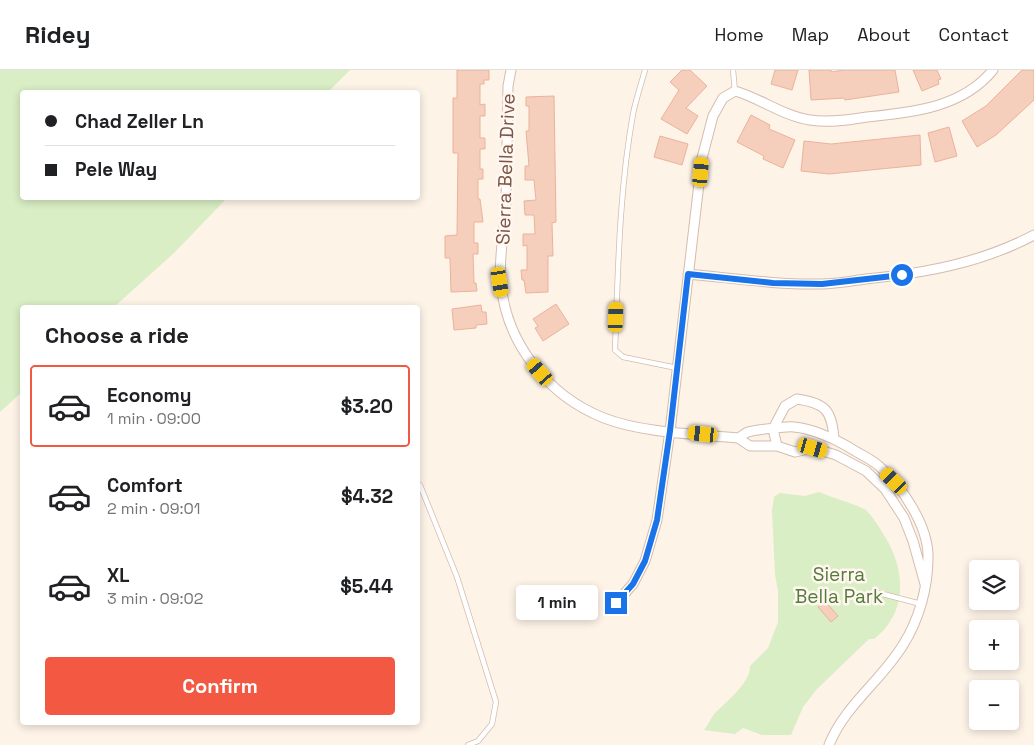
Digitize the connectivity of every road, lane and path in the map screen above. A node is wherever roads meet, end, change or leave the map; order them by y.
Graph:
1 (510, 70) edge
2 (645, 70) edge
3 (733, 70) edge
4 (993, 70) edge
5 (735, 91) junction
6 (1034, 235) edge
7 (688, 274) junction
8 (677, 368) junction
9 (773, 429) junction
10 (670, 431) junction
11 (738, 438) junction
12 (834, 439) junction
13 (777, 446) junction
14 (420, 485) dead end
15 (925, 584) junction
16 (878, 593) dead end
17 (616, 603) dead end
18 (921, 604) junction
19 (468, 745) edge
20 (829, 745) edge

1 - 10 street, Sierra Bella Drive
2 - 8 lane
3 - 5 lane
4 - 5 street
5 - 7 street
6 - 7 street
7 - 8 street
8 - 10 street
9 - 11 street, Sierra Bella Drive
9 - 12 street, Sierra Bella Drive
9 - 12 street
9 - 13 street
10 - 11 street, Sierra Bella Drive
10 - 17 street
11 - 13 street, Sierra Bella Drive
12 - 15 street, Sierra Bella Drive
13 - 15 street, Sierra Bella Drive
14 - 19 lane
15 - 18 street, Sierra Bella Drive
16 - 18 lane
18 - 20 street, Sierra Bella Drive

